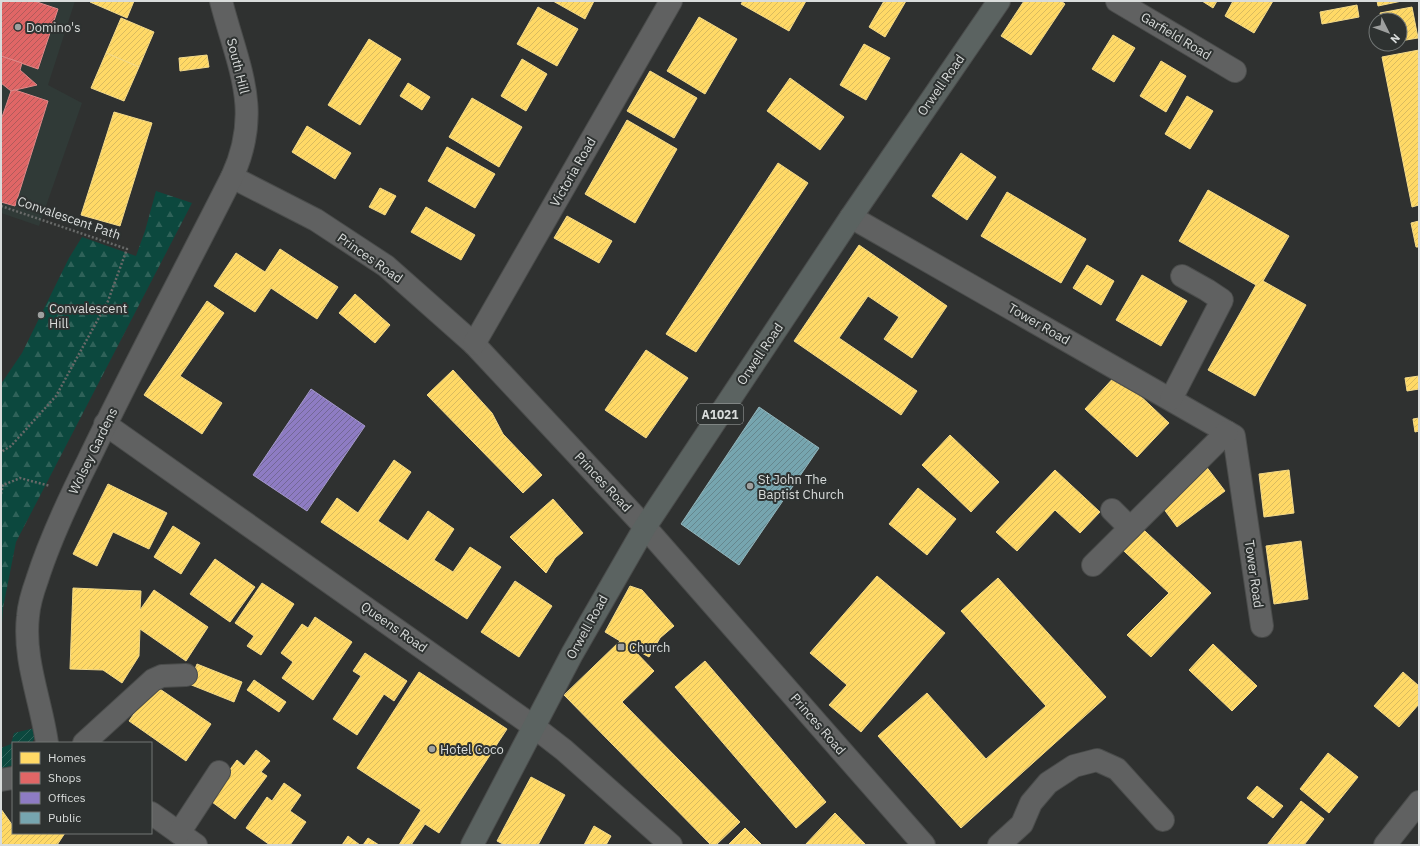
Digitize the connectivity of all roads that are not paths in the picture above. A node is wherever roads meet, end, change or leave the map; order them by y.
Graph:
1 (221, 1) edge
2 (671, 1) edge
3 (999, 1) edge
4 (1117, 1) edge
5 (1235, 71) dead end
6 (232, 177) junction
7 (851, 217) junction
8 (1182, 276) dead end
9 (474, 344) junction
10 (1171, 399) junction
11 (105, 424) junction
12 (1227, 432) junction
13 (1112, 510) dead end
14 (645, 527) junction
15 (1130, 528) junction
16 (1093, 565) dead end
17 (1262, 626) dead end
18 (186, 675) dead end
19 (533, 726) junction
20 (47, 742) edge
21 (85, 742) edge
22 (219, 772) dead end
23 (12, 778) edge
24 (1, 780) edge
25 (1419, 802) edge
26 (152, 814) edge
27 (1163, 820) dead end
28 (179, 833) junction
29 (196, 845) edge
30 (472, 845) edge
31 (671, 845) edge
32 (924, 845) edge
33 (999, 845) edge
34 (1385, 845) edge

1 - 6 street, South Hill
2 - 9 street, Victoria Road
3 - 7 main road, Orwell Road / A1021
4 - 5 street, Garfield Road
6 - 9 street, Princes Road
6 - 11 street, Wolsey Gardens
7 - 10 street, Tower Road
7 - 14 main road, Orwell Road / A1021
8 - 10 street
9 - 14 street, Princes Road
10 - 12 street, Tower Road
11 - 19 street, Queens Road
11 - 20 street, Wolsey Gardens
12 - 15 street
12 - 17 street, Tower Road
13 - 15 street
14 - 19 main road, Orwell Road / A1021
14 - 32 street, Princes Road
15 - 16 street
18 - 21 street
19 - 30 main road, Orwell Road / A1021
19 - 31 street, Queens Road
22 - 28 street
23 - 24 street
25 - 34 street
26 - 28 street
27 - 33 street
28 - 29 street

